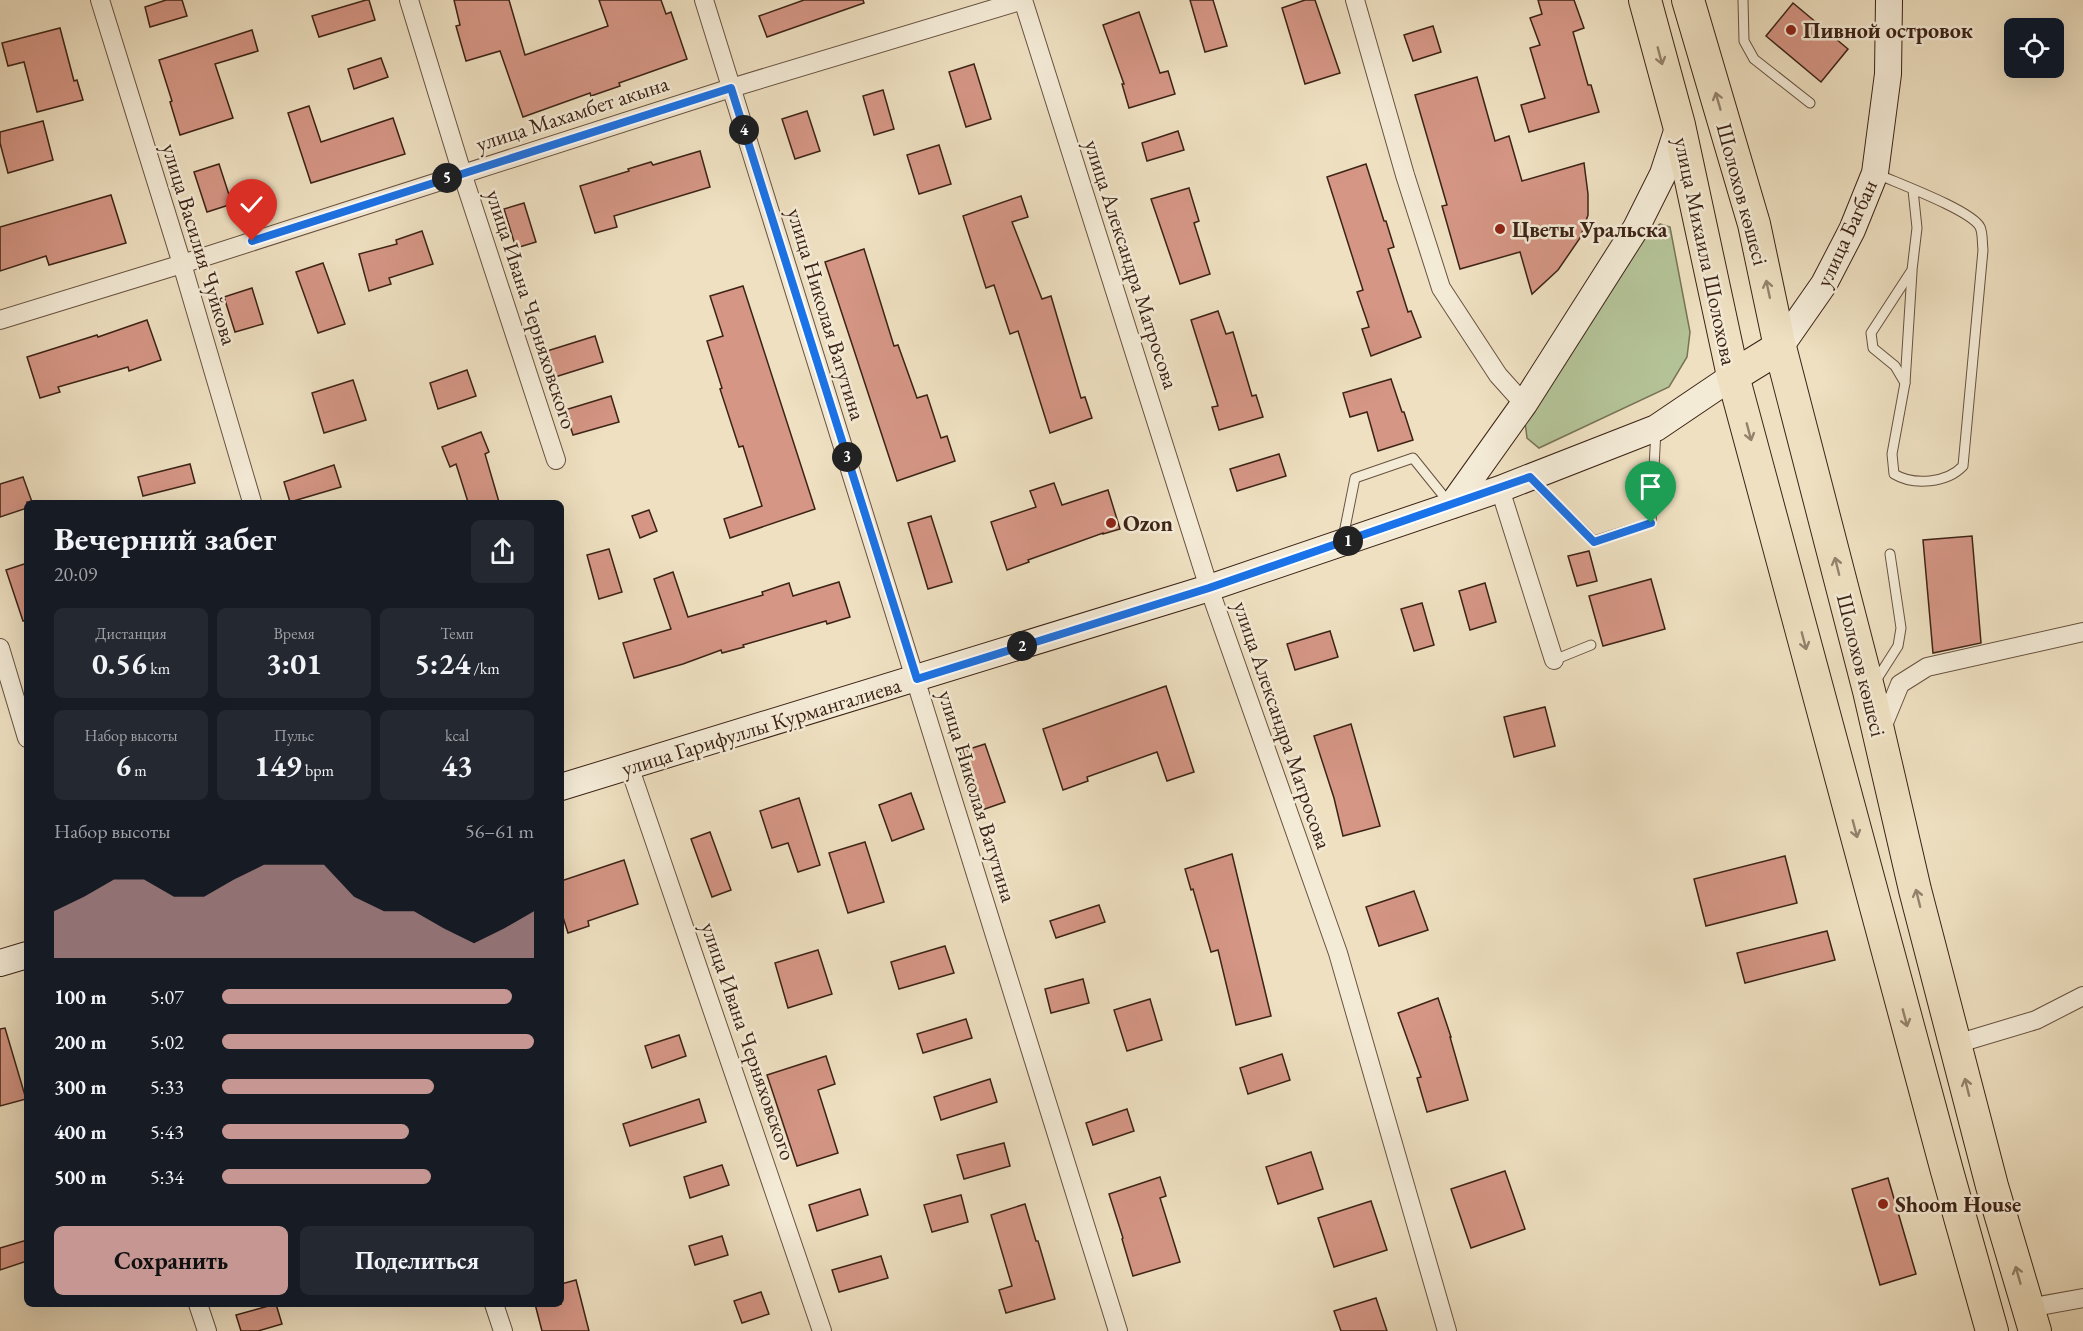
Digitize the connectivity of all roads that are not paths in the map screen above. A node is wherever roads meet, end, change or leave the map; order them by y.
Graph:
1 (100, 0) edge
2 (409, 0) edge
3 (704, 0) edge
4 (1023, 0) edge
5 (1355, 0) edge
6 (1645, 0) edge
7 (1688, 0) edge
8 (1743, 0) edge
9 (1889, 0) edge
10 (731, 88) junction
11 (1810, 103) dead end
12 (1679, 125) junction
13 (462, 173) junction
14 (1875, 173) junction
15 (1913, 190) junction
16 (182, 264) junction
17 (1912, 270) junction
18 (0, 320) edge
19 (1780, 347) junction
20 (1733, 376) junction
21 (1905, 383) junction
22 (1524, 404) junction
23 (1656, 428) junction
24 (556, 460) dead end
25 (1530, 477) junction
26 (1500, 489) junction
27 (251, 500) edge
28 (1452, 506) junction
29 (1342, 543) junction
30 (1890, 554) dead end
31 (1209, 588) junction
32 (2083, 632) edge
33 (1591, 645) dead end
34 (0, 648) edge
35 (1554, 660) joint
36 (917, 679) junction
37 (1869, 691) junction
38 (24, 728) edge
39 (1879, 735) junction
40 (630, 766) junction
41 (564, 786) edge
42 (24, 956) edge
43 (0, 963) edge
44 (2083, 996) edge
45 (1956, 1044) junction
46 (2083, 1298) edge
47 (199, 1307) edge
48 (495, 1307) edge
49 (2031, 1320) edge
50 (207, 1331) edge
51 (503, 1331) edge
52 (822, 1331) edge
53 (1119, 1331) edge
54 (1447, 1331) edge
55 (1992, 1331) edge

1 - 16 street, улица Василия Чуйкова
2 - 13 street, улица Ивана Черняховского
3 - 10 street, улица Николая Ватутина
4 - 10 street, улица Махамбет акына
4 - 31 street, улица Александра Матросова
5 - 22 street
6 -> 12 highway, Шолохов көшесі
19 -> 7 highway, Шолохов көшесі
8 - 11 lane
9 - 14 street, улица Багбан
10 - 13 street, улица Махамбет акына
10 - 36 street, улица Николая Ватутина
12 - 20 highway, улица Михаила Шолохова
12 - 22 street
13 - 16 street, улица Махамбет акына
13 - 24 street, улица Ивана Черняховского
14 - 15 lane
14 - 19 street, улица Багбан
15 - 17 lane
15 - 21 lane
16 - 18 street, улица Махамбет акына
16 - 27 street, улица Василия Чуйкова
17 - 21 lane
17 - 21 lane
19 - 20 highway
37 -> 19 highway, Шолохов көшесі
20 - 23 street, улица Гарифуллы Курмангалиева
20 -> 55 highway
22 - 28 street
23 - 25 street, улица Гарифуллы Курмангалиева
23 - 25 lane
25 - 26 street, улица Гарифуллы Курмангалиева
26 - 28 street, улица Гарифуллы Курмангалиева
26 - 35 street
28 - 29 street, улица Гарифуллы Курмангалиева
28 - 29 lane
29 - 31 street, улица Гарифуллы Курмангалиева
30 - 37 lane
31 - 36 street, улица Гарифуллы Курмангалиева
31 - 54 street, улица Александра Матросова
32 - 39 street
33 - 35 lane
34 - 38 street
36 - 40 street, улица Гарифуллы Курмангалиева
36 - 53 street, улица Николая Ватутина
37 - 39 highway, Шолохов көшесі
45 -> 39 highway, Шолохов көшесі
40 - 41 street, улица Гарифуллы Курмангалиева
40 - 52 street, улица Ивана Черняховского
42 - 43 street
44 - 45 street
49 -> 45 highway, Шолохов көшесі
46 - 49 street
47 - 50 street
48 - 51 street

